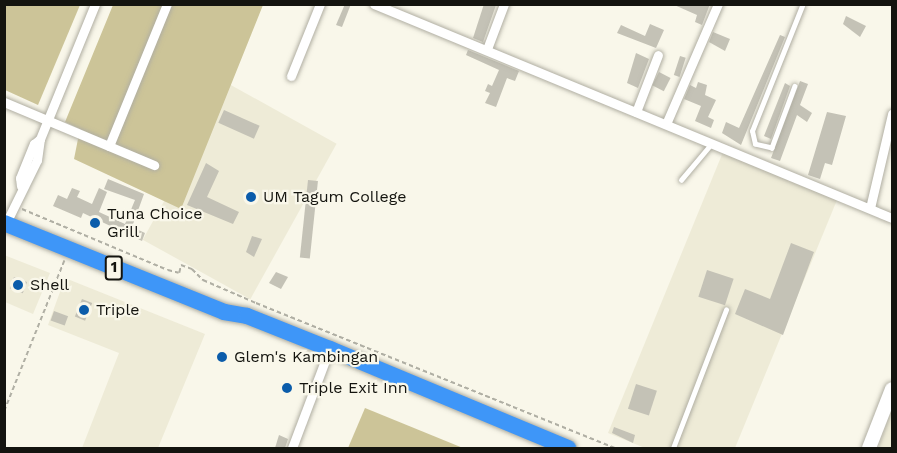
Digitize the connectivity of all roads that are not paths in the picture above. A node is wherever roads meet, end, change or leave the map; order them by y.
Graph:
1 (95, 4) edge
2 (167, 4) edge
3 (320, 4) edge
4 (374, 4) edge
5 (504, 4) edge
6 (718, 4) edge
7 (801, 6) edge
8 (487, 49) junction
9 (658, 55) dead end
10 (291, 76) dead end
11 (795, 86) dead end
12 (4, 102) edge
13 (636, 112) junction
14 (892, 114) edge
15 (48, 120) junction
16 (666, 124) junction
17 (712, 143) junction
18 (109, 146) junction
19 (758, 146) junction
20 (753, 160) junction
21 (154, 165) dead end
22 (681, 180) dead end
23 (870, 208) junction
24 (892, 218) edge
25 (5, 223) edge
26 (726, 310) dead end
27 (224, 312) junction
28 (326, 358) junction
29 (358, 366) junction
30 (892, 389) edge
31 (292, 448) edge
32 (541, 448) edge
33 (568, 448) edge
34 (673, 448) edge
35 (870, 448) edge

1 - 15 street
2 - 18 street
3 - 10 street
4 - 8 street
5 - 8 street
6 - 16 street
7 - 19 lane
8 - 13 street
9 - 13 street
11 - 19 lane
12 - 15 street
13 - 16 street
14 - 23 street
15 - 18 street
15 - 25 street
16 - 17 street
17 - 20 street
17 - 22 lane
18 - 21 street
19 - 20 lane
20 - 23 street
23 - 24 street
25 - 27 highway, 1
26 - 34 lane
27 - 28 highway, 1
27 - 29 highway, 1
28 - 29 highway, 1
28 - 31 street
29 - 32 highway, 1
29 - 33 highway, 1
30 - 35 main road

